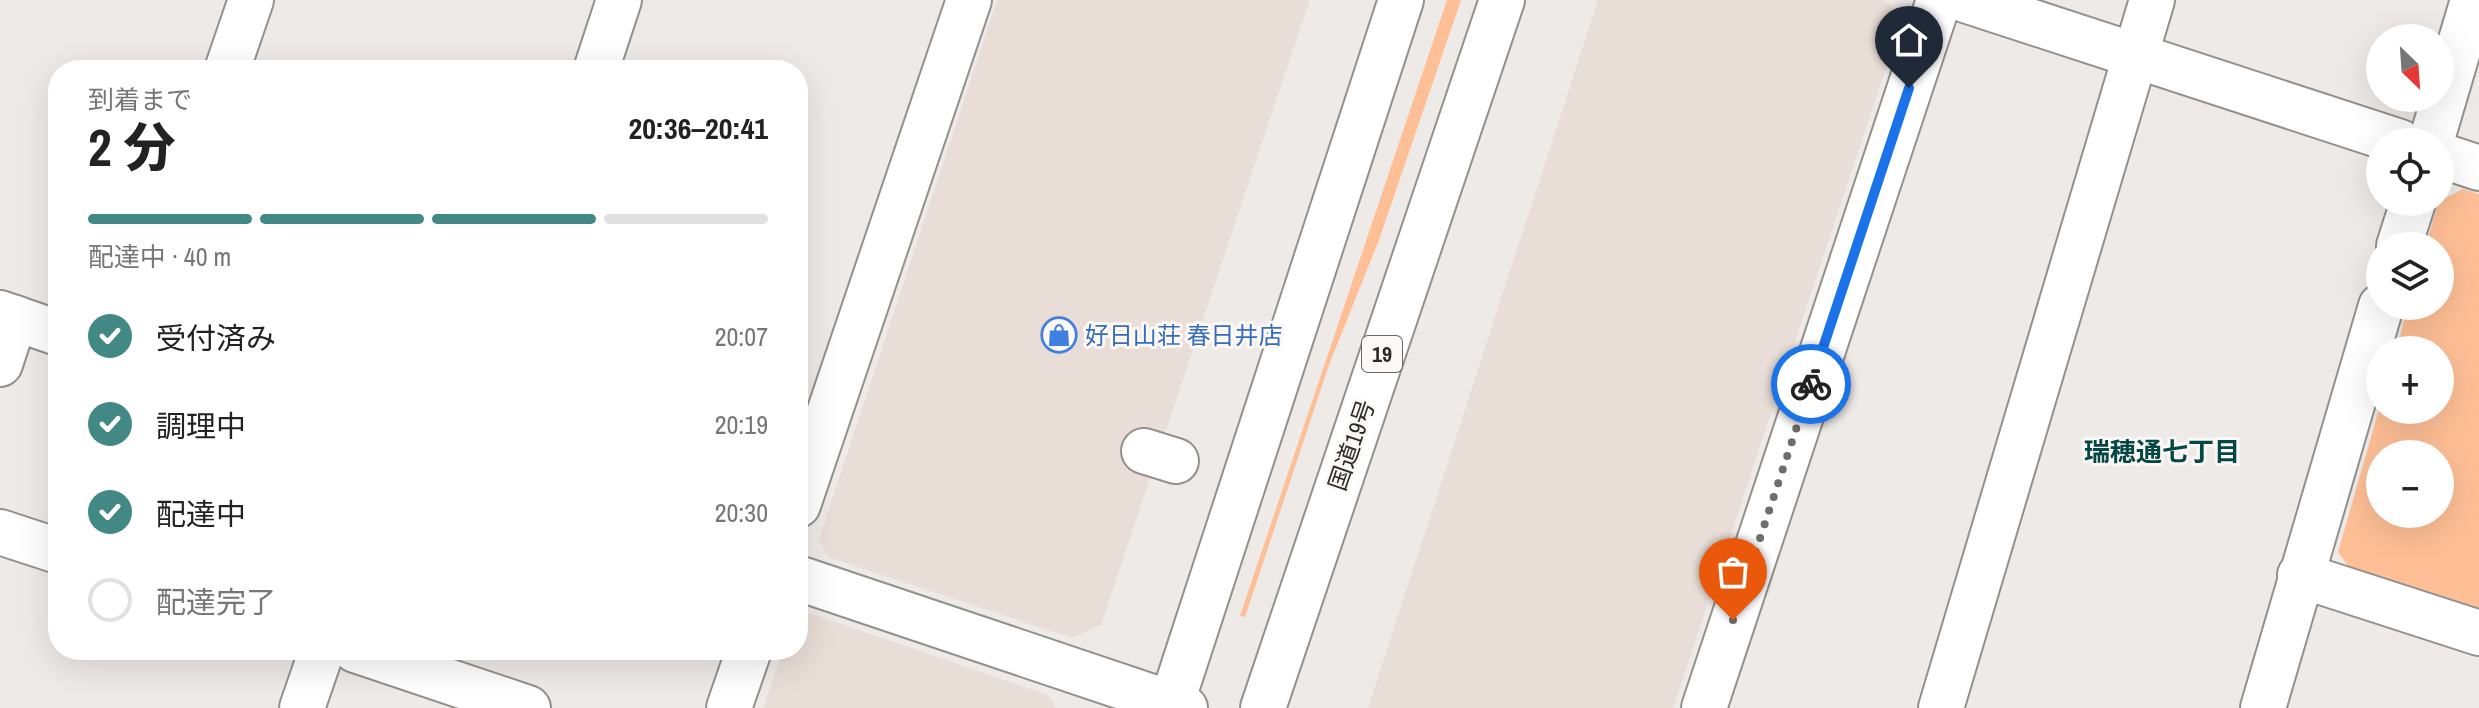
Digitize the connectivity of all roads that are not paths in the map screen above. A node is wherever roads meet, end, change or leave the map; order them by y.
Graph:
1 (251, 0) edge
2 (619, 0) edge
3 (969, 0) edge
4 (1401, 0) edge
5 (1502, 0) edge
6 (1939, 0) edge
7 (1965, 0) edge
8 (2152, 0) edge
9 (2473, 0) edge
10 (2137, 53) junction
11 (230, 60) edge
12 (599, 60) edge
13 (2435, 128) edge
14 (2366, 130) edge
15 (2454, 160) edge
16 (2479, 168) edge
17 (7, 316) edge
18 (2377, 320) edge
19 (48, 330) edge
20 (0, 364) edge
21 (808, 475) edge
22 (0, 532) edge
23 (48, 548) edge
24 (2300, 575) junction
25 (808, 581) edge
26 (2479, 633) edge
27 (319, 660) edge
28 (384, 660) edge
29 (746, 660) edge
30 (519, 707) edge
31 (1175, 707) edge
32 (302, 708) edge
33 (729, 708) edge
34 (1263, 708) edge
35 (1704, 708) edge
36 (1941, 708) edge
37 (2263, 708) edge

1 - 11 main road
2 - 12 main road
3 - 21 main road
4 - 31 main road
5 - 34 main road, 国道19号 / 19
6 - 35 main road
7 - 10 main road
8 - 10 main road
9 - 13 main road
10 - 14 main road
10 - 36 main road
15 - 16 main road
17 - 19 main road
17 - 20 main road
18 - 24 main road
22 - 23 main road
24 - 26 main road
24 - 37 main road
25 - 31 main road
27 - 32 main road
28 - 30 main road
29 - 33 main road

